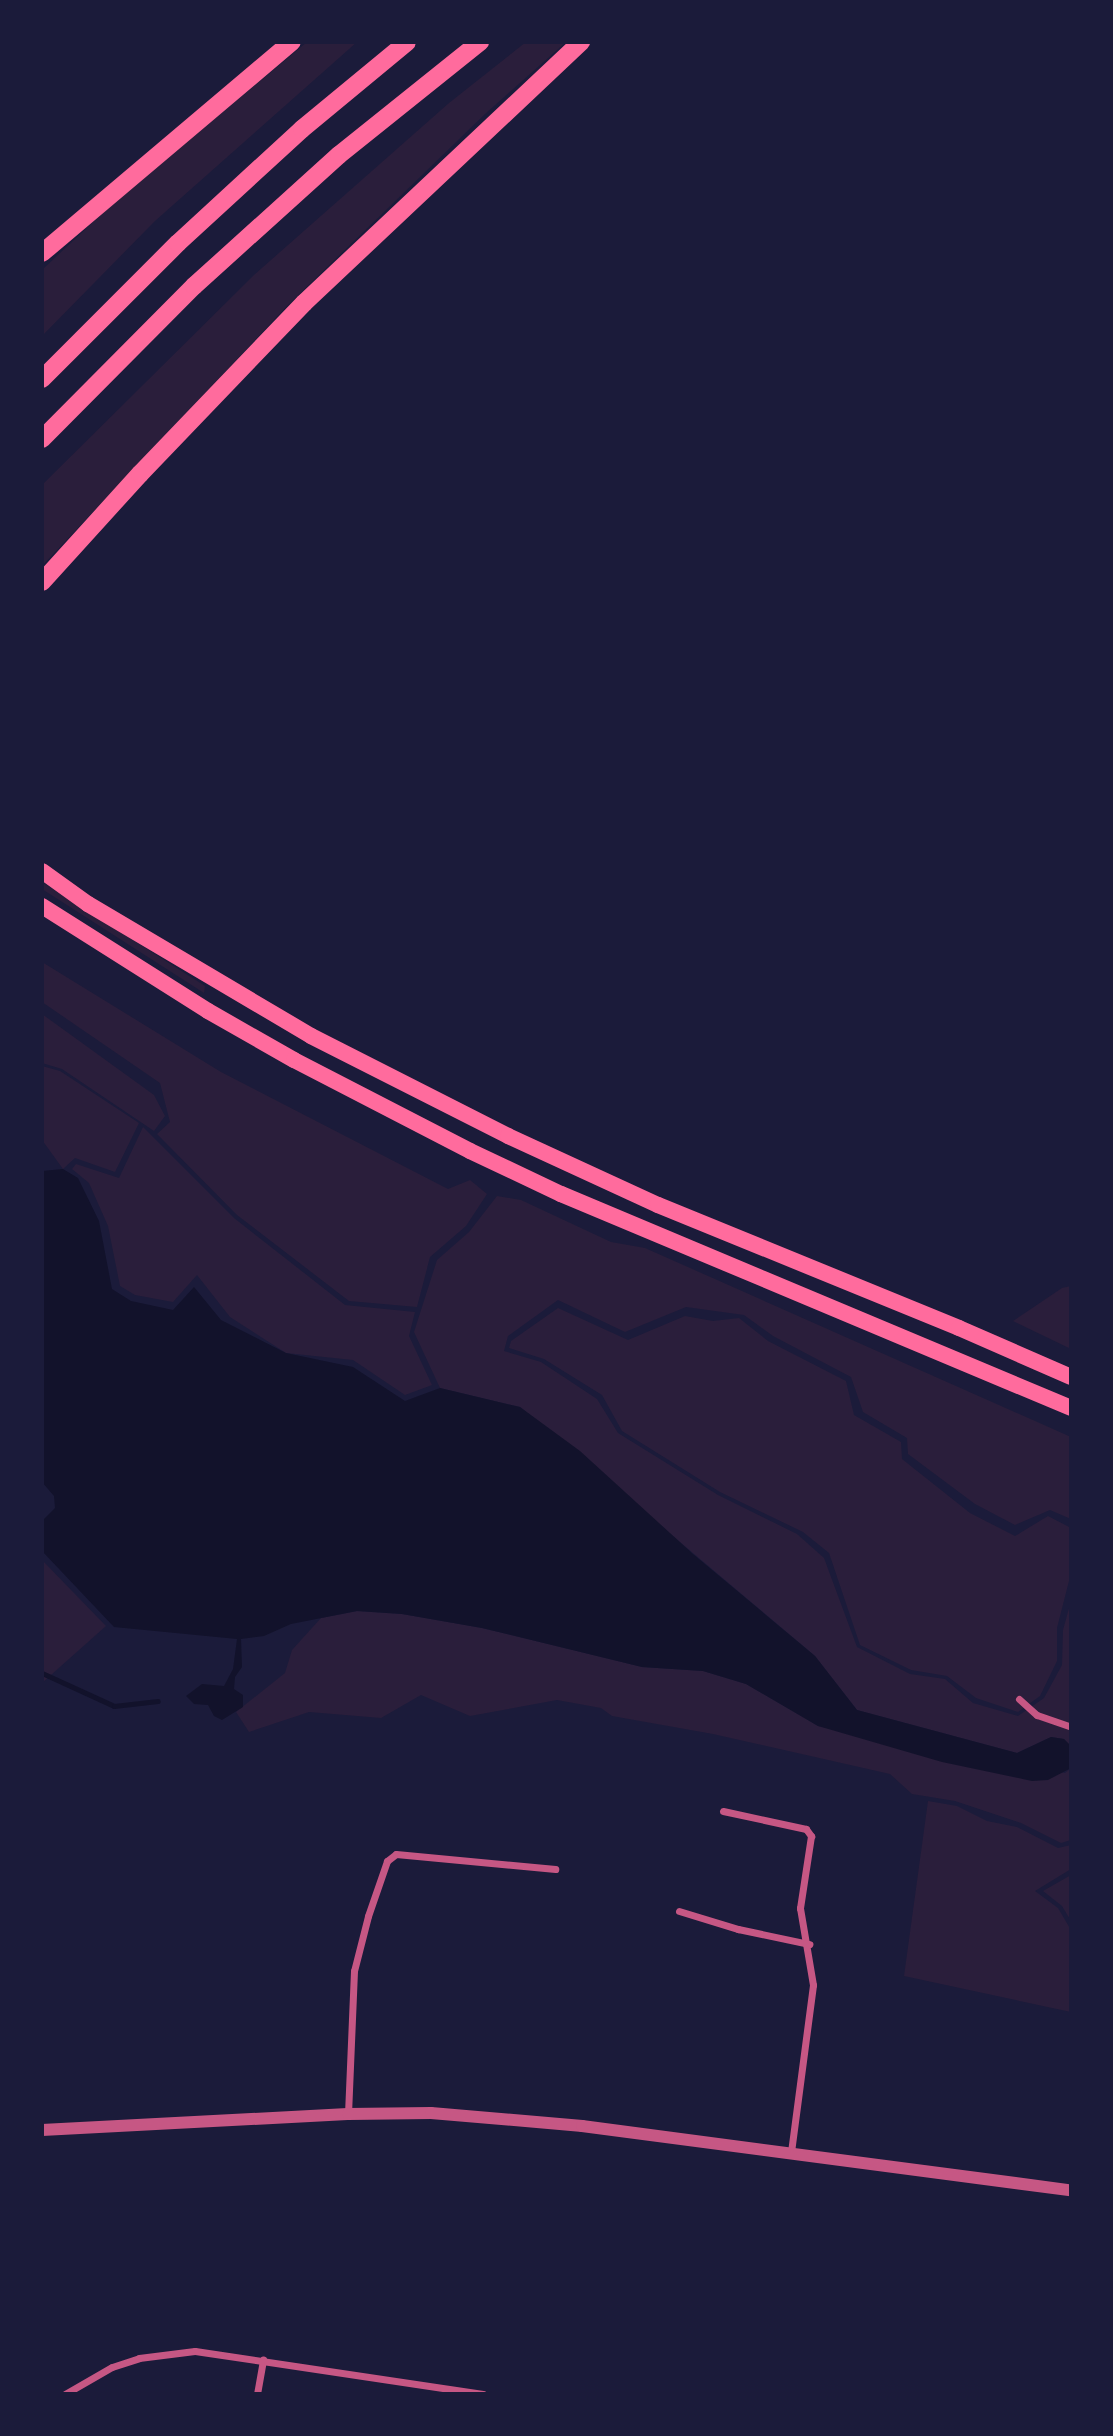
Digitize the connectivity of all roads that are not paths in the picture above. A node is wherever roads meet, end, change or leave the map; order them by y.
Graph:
1 (292, 42) edge
2 (407, 42) edge
3 (480, 42) edge
4 (581, 42) edge
5 (42, 253) edge
6 (42, 379) edge
7 (42, 439) edge
8 (42, 582) edge
9 (42, 871) edge
10 (42, 906) edge
11 (1071, 1377) edge
12 (1071, 1408) edge
13 (1019, 1699) dead end
14 (1071, 1727) edge
15 (723, 1811) dead end
16 (555, 1869) dead end
17 (679, 1911) dead end
18 (808, 1944) junction
19 (348, 2114) junction
20 (42, 2130) edge
21 (791, 2153) junction
22 (1071, 2190) edge
23 (263, 2360) junction
24 (65, 2394) edge
25 (257, 2394) edge
26 (484, 2394) edge

1 - 5 highway
2 - 6 highway
3 - 7 highway
4 - 8 highway
9 - 11 highway
10 - 12 highway
13 - 14 street
15 - 18 street
16 - 19 street
17 - 18 street
18 - 21 street
19 - 20 street
19 - 21 street
21 - 22 street
23 - 24 street
23 - 25 street
23 - 26 street

